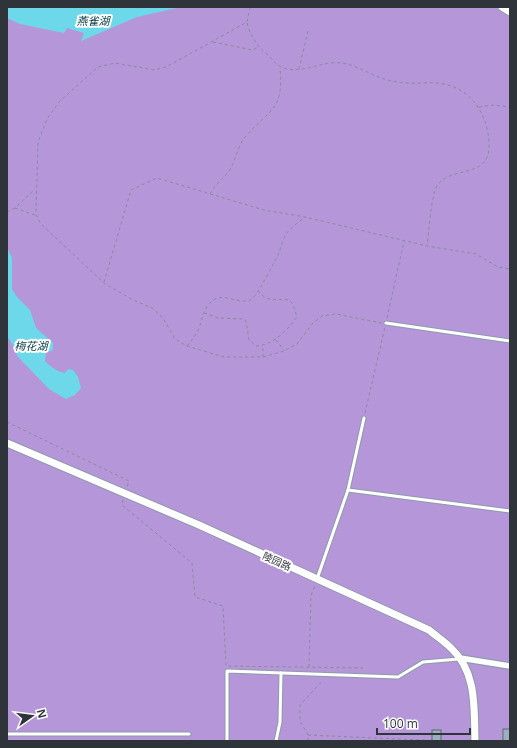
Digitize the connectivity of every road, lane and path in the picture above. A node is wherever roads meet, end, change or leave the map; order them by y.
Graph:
1 (250, 7) edge
2 (502, 7) edge
3 (510, 12) edge
4 (247, 22) junction
5 (308, 31) dead end
6 (212, 42) junction
7 (258, 47) junction
8 (280, 67) junction
9 (299, 70) junction
10 (479, 107) junction
11 (510, 107) edge
12 (36, 188) junction
13 (210, 195) junction
14 (15, 208) junction
15 (7, 212) edge
16 (36, 215) junction
17 (305, 217) junction
18 (404, 240) junction
19 (427, 246) junction
20 (510, 269) edge
21 (104, 283) junction
22 (258, 291) junction
23 (204, 313) junction
24 (386, 323) junction
25 (276, 340) junction
26 (510, 341) edge
27 (263, 345) junction
28 (187, 346) junction
29 (284, 351) junction
30 (263, 357) junction
31 (364, 418) joint
32 (7, 422) edge
33 (7, 443) edge
34 (348, 490) junction
35 (125, 493) junction
36 (510, 511) edge
37 (317, 579) junction
38 (460, 658) junction
39 (510, 666) edge
40 (309, 667) junction
41 (334, 667) junction
42 (281, 673) junction
43 (328, 675) junction
44 (363, 676) junction
45 (7, 734) edge
46 (189, 734) dead end
47 (308, 736) junction
48 (227, 741) edge
49 (276, 741) edge
50 (308, 741) edge
51 (444, 741) edge
52 (475, 741) edge

1 - 4 path
2 - 3 street
4 - 6 path
4 - 7 path
5 - 9 path
6 - 7 path
6 - 12 path
7 - 8 path
8 - 9 path
8 - 13 path
9 - 10 path
10 - 11 path
10 - 19 path
12 - 14 path
12 - 16 path
13 - 17 path
13 - 21 path
14 - 15 path
14 - 16 path
16 - 21 path
17 - 18 path
17 - 22 path
18 - 19 path
18 - 24 path
19 - 20 path
21 - 28 path
22 - 23 path
22 - 25 path
23 - 27 path
23 - 28 path
24 - 26 lane
24 - 29 path
24 - 31 path
25 - 27 path
25 - 29 path
27 - 30 path
28 - 30 path
29 - 30 path
31 - 34 lane
32 - 35 path
33 - 35 street, 陵园路
34 - 36 lane
34 - 37 lane
35 - 37 street, 陵园路
35 - 40 path
37 - 38 street, 陵园路
37 - 40 path
38 - 39 street
38 - 44 lane
38 - 52 street, 陵园路
40 - 41 path
41 - 43 path
41 - 44 path
42 - 43 lane
42 - 48 lane
42 - 49 lane
43 - 44 lane
43 - 47 path
45 - 46 lane
47 - 50 path
47 - 51 path

